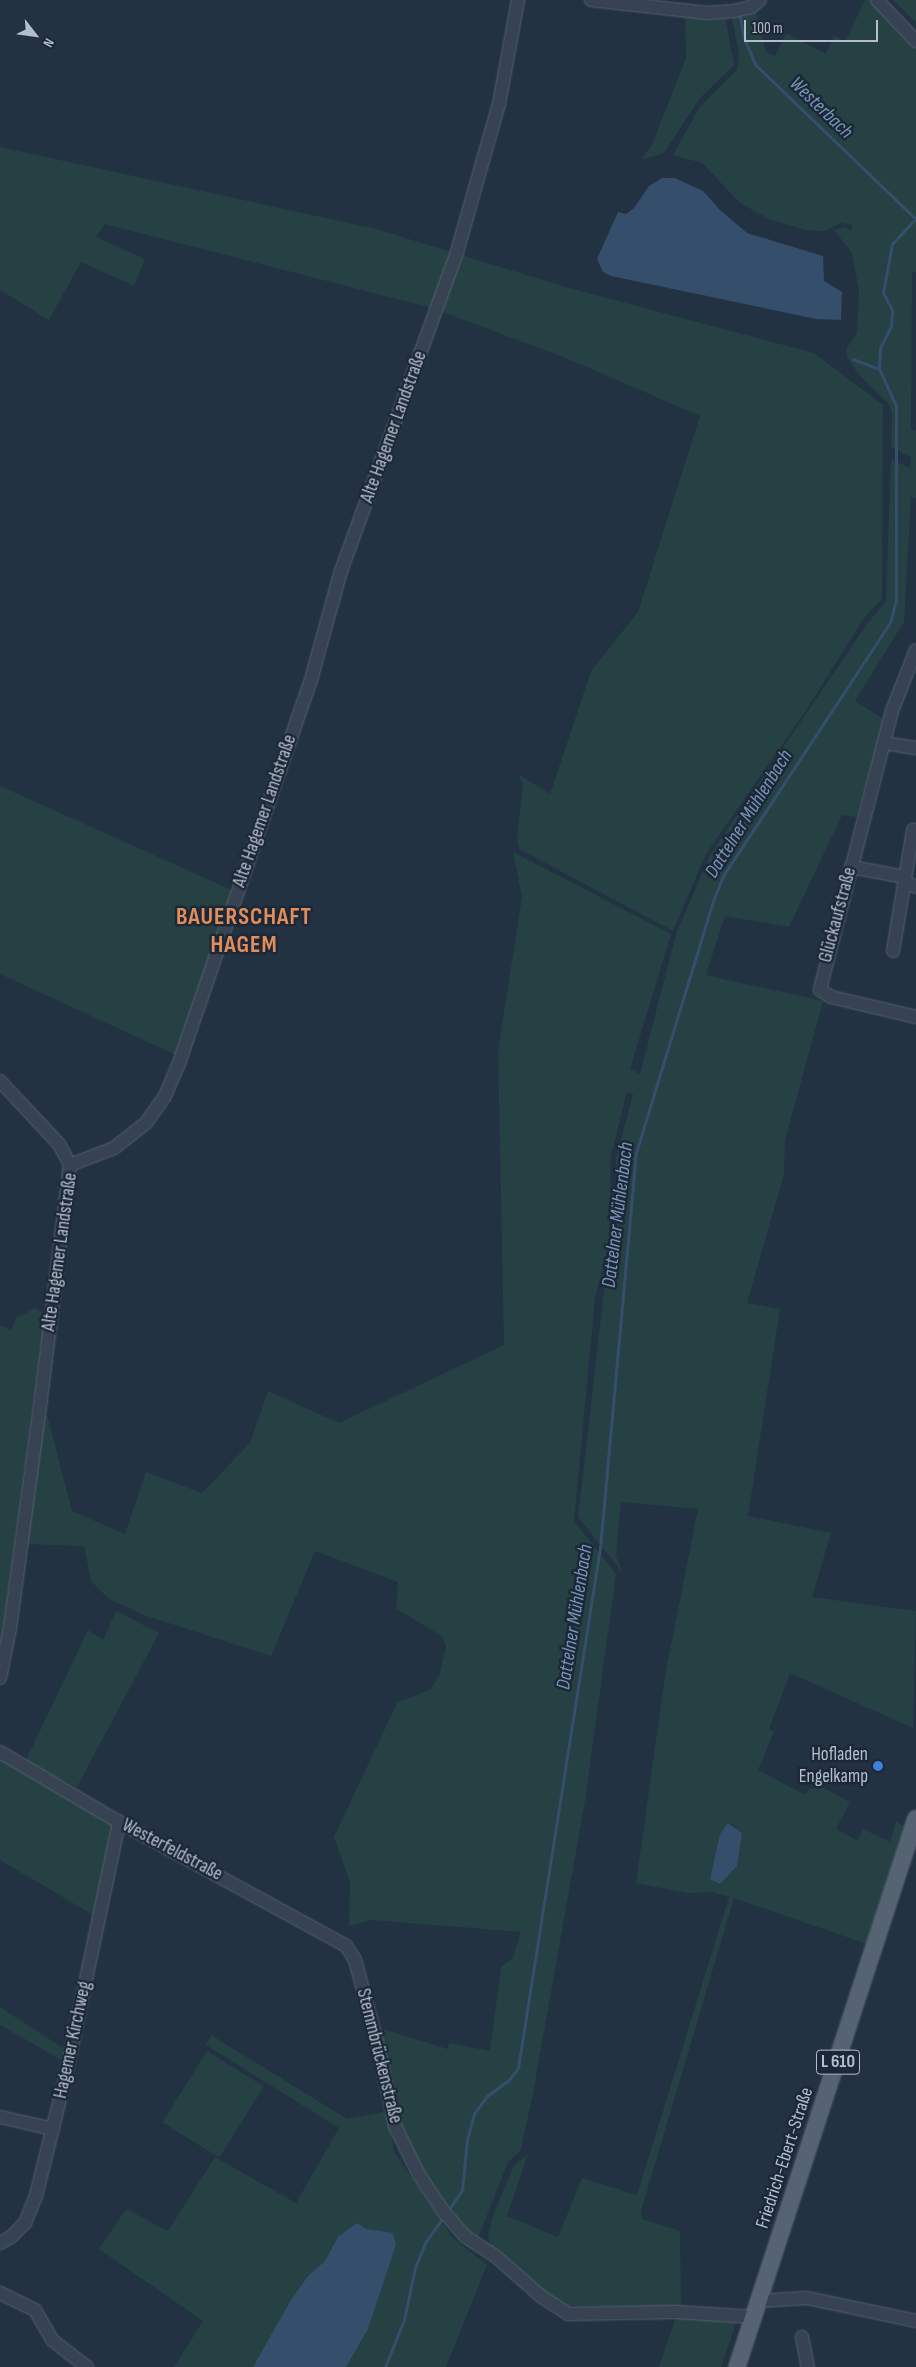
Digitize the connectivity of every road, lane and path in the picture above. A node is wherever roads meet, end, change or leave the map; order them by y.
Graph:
1 (518, 0) edge
2 (591, 0) edge
3 (877, 0) edge
4 (755, 4) edge
5 (916, 41) edge
6 (916, 650) edge
7 (884, 743) junction
8 (916, 748) edge
9 (912, 830) dead end
10 (851, 867) junction
11 (910, 878) edge
12 (893, 951) dead end
13 (916, 1017) edge
14 (0, 1081) edge
15 (70, 1165) junction
16 (0, 1678) edge
17 (0, 1752) edge
18 (916, 1818) edge
19 (119, 1822) junction
20 (346, 1946) joint
21 (0, 2117) edge
22 (53, 2129) junction
23 (0, 2243) edge
24 (0, 2293) edge
25 (751, 2311) junction
26 (916, 2321) edge
27 (802, 2337) dead end
28 (88, 2367) edge
29 (737, 2367) edge
30 (808, 2367) edge

1 - 15 street, Alte Hagemer Landstraße
2 - 4 street
3 - 5 street
6 - 7 street, Glückaufstraße
7 - 8 street
7 - 10 street, Glückaufstraße
9 - 11 street
10 - 11 street
10 - 13 street, Glückaufstraße
11 - 12 street
14 - 15 street
15 - 16 street, Alte Hagemer Landstraße
17 - 19 street, Westerfeldstraße
18 - 25 main road, Friedrich-Ebert-Straße / L 610
19 - 20 street, Westerfeldstraße
19 - 22 street, Hagemer Kirchweg
20 - 25 street, Stemmbrückenstraße
21 - 22 street
22 - 23 street, Hagemer Kirchweg
24 - 28 street
25 - 26 street, Stemmbrückenstraße
25 - 29 main road, Friedrich-Ebert-Straße / L 610
27 - 30 street

